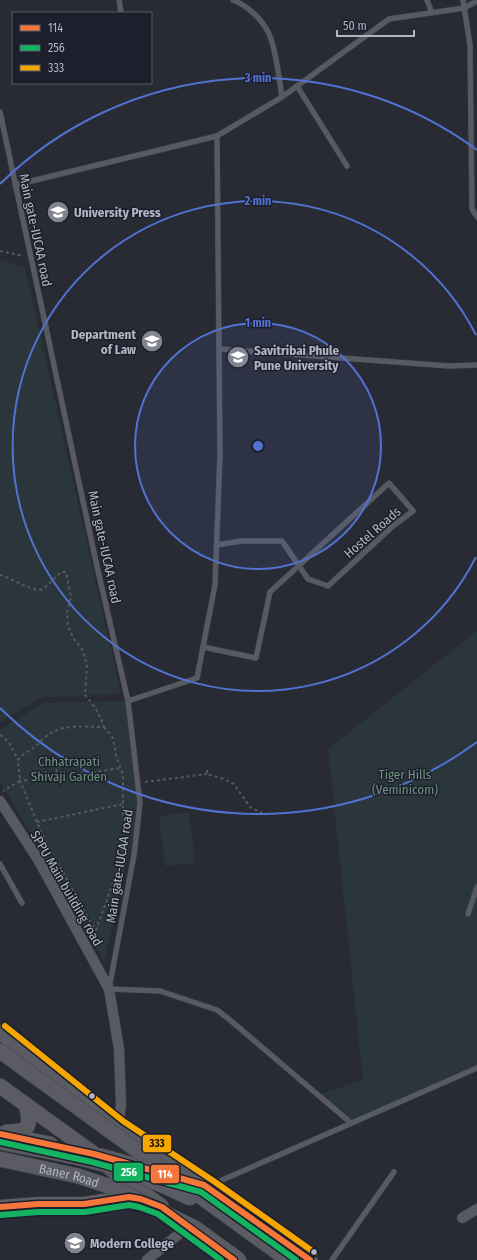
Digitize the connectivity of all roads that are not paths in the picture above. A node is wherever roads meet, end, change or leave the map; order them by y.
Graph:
1 (119, 0) edge
2 (233, 0) edge
3 (427, 0) edge
4 (463, 0) edge
5 (477, 1) edge
6 (464, 8) junction
7 (121, 12) edge
8 (432, 13) junction
9 (296, 86) junction
10 (282, 97) junction
11 (0, 112) edge
12 (217, 136) junction
13 (347, 166) dead end
14 (15, 186) junction
15 (474, 188) edge
16 (477, 217) edge
17 (219, 349) junction
18 (477, 365) edge
19 (217, 545) junction
20 (298, 565) junction
21 (203, 647) junction
22 (128, 701) junction
23 (0, 801) edge
24 (0, 864) edge
25 (477, 887) edge
26 (22, 903) dead end
27 (468, 914) dead end
28 (109, 989) junction
29 (0, 1032) edge
30 (0, 1051) edge
31 (477, 1068) edge
32 (0, 1086) edge
33 (26, 1105) junction
34 (351, 1123) junction
35 (118, 1127) junction
36 (0, 1133) edge
37 (0, 1142) edge
38 (94, 1154) junction
39 (0, 1159) edge
40 (0, 1163) edge
41 (394, 1172) dead end
42 (207, 1187) junction
43 (138, 1190) junction
44 (0, 1207) edge
45 (162, 1207) junction
46 (477, 1209) edge
47 (223, 1213) junction
48 (462, 1218) dead end
49 (184, 1223) junction
50 (146, 1260) edge
51 (234, 1260) edge
52 (239, 1260) edge
53 (288, 1260) edge
54 (310, 1260) edge
55 (332, 1260) edge

1 - 7 lane
2 - 10 lane
3 - 8 lane
4 - 6 lane
5 - 6 lane
6 - 8 lane
6 - 15 lane
8 - 9 lane
9 - 10 lane
9 - 13 lane
10 - 12 lane
11 - 14 lane, Main gate-IUCAA road
12 - 14 lane
12 - 17 lane
14 - 22 lane, Main gate-IUCAA road
15 - 16 lane
17 - 18 lane
17 - 19 lane
19 - 20 lane
19 - 21 lane
20 - 20 lane, Hostel Roads
20 - 21 lane, Hostel Roads
21 - 22 lane
22 - 28 lane, Main gate-IUCAA road
23 - 28 street, SPPU Main building road
24 - 26 lane
25 - 27 lane
28 - 34 lane
28 - 35 street
29 - 35 main road
30 - 47 main road, bridge
31 - 34 lane
32 - 33 main road
33 - 36 main road
33 - 38 main road
34 - 42 lane
35 - 42 main road
36 - 38 main road
37 - 47 main road, bridge
38 - 42 main road
38 - 43 main road
39 - 52 main road, bridge
40 - 43 main road, Baner Road
41 - 55 lane
42 - 54 main road
43 - 45 main road
44 - 45 main road
45 - 49 main road
46 - 48 street
47 - 53 main road, bridge
49 - 50 street
49 - 51 main road

